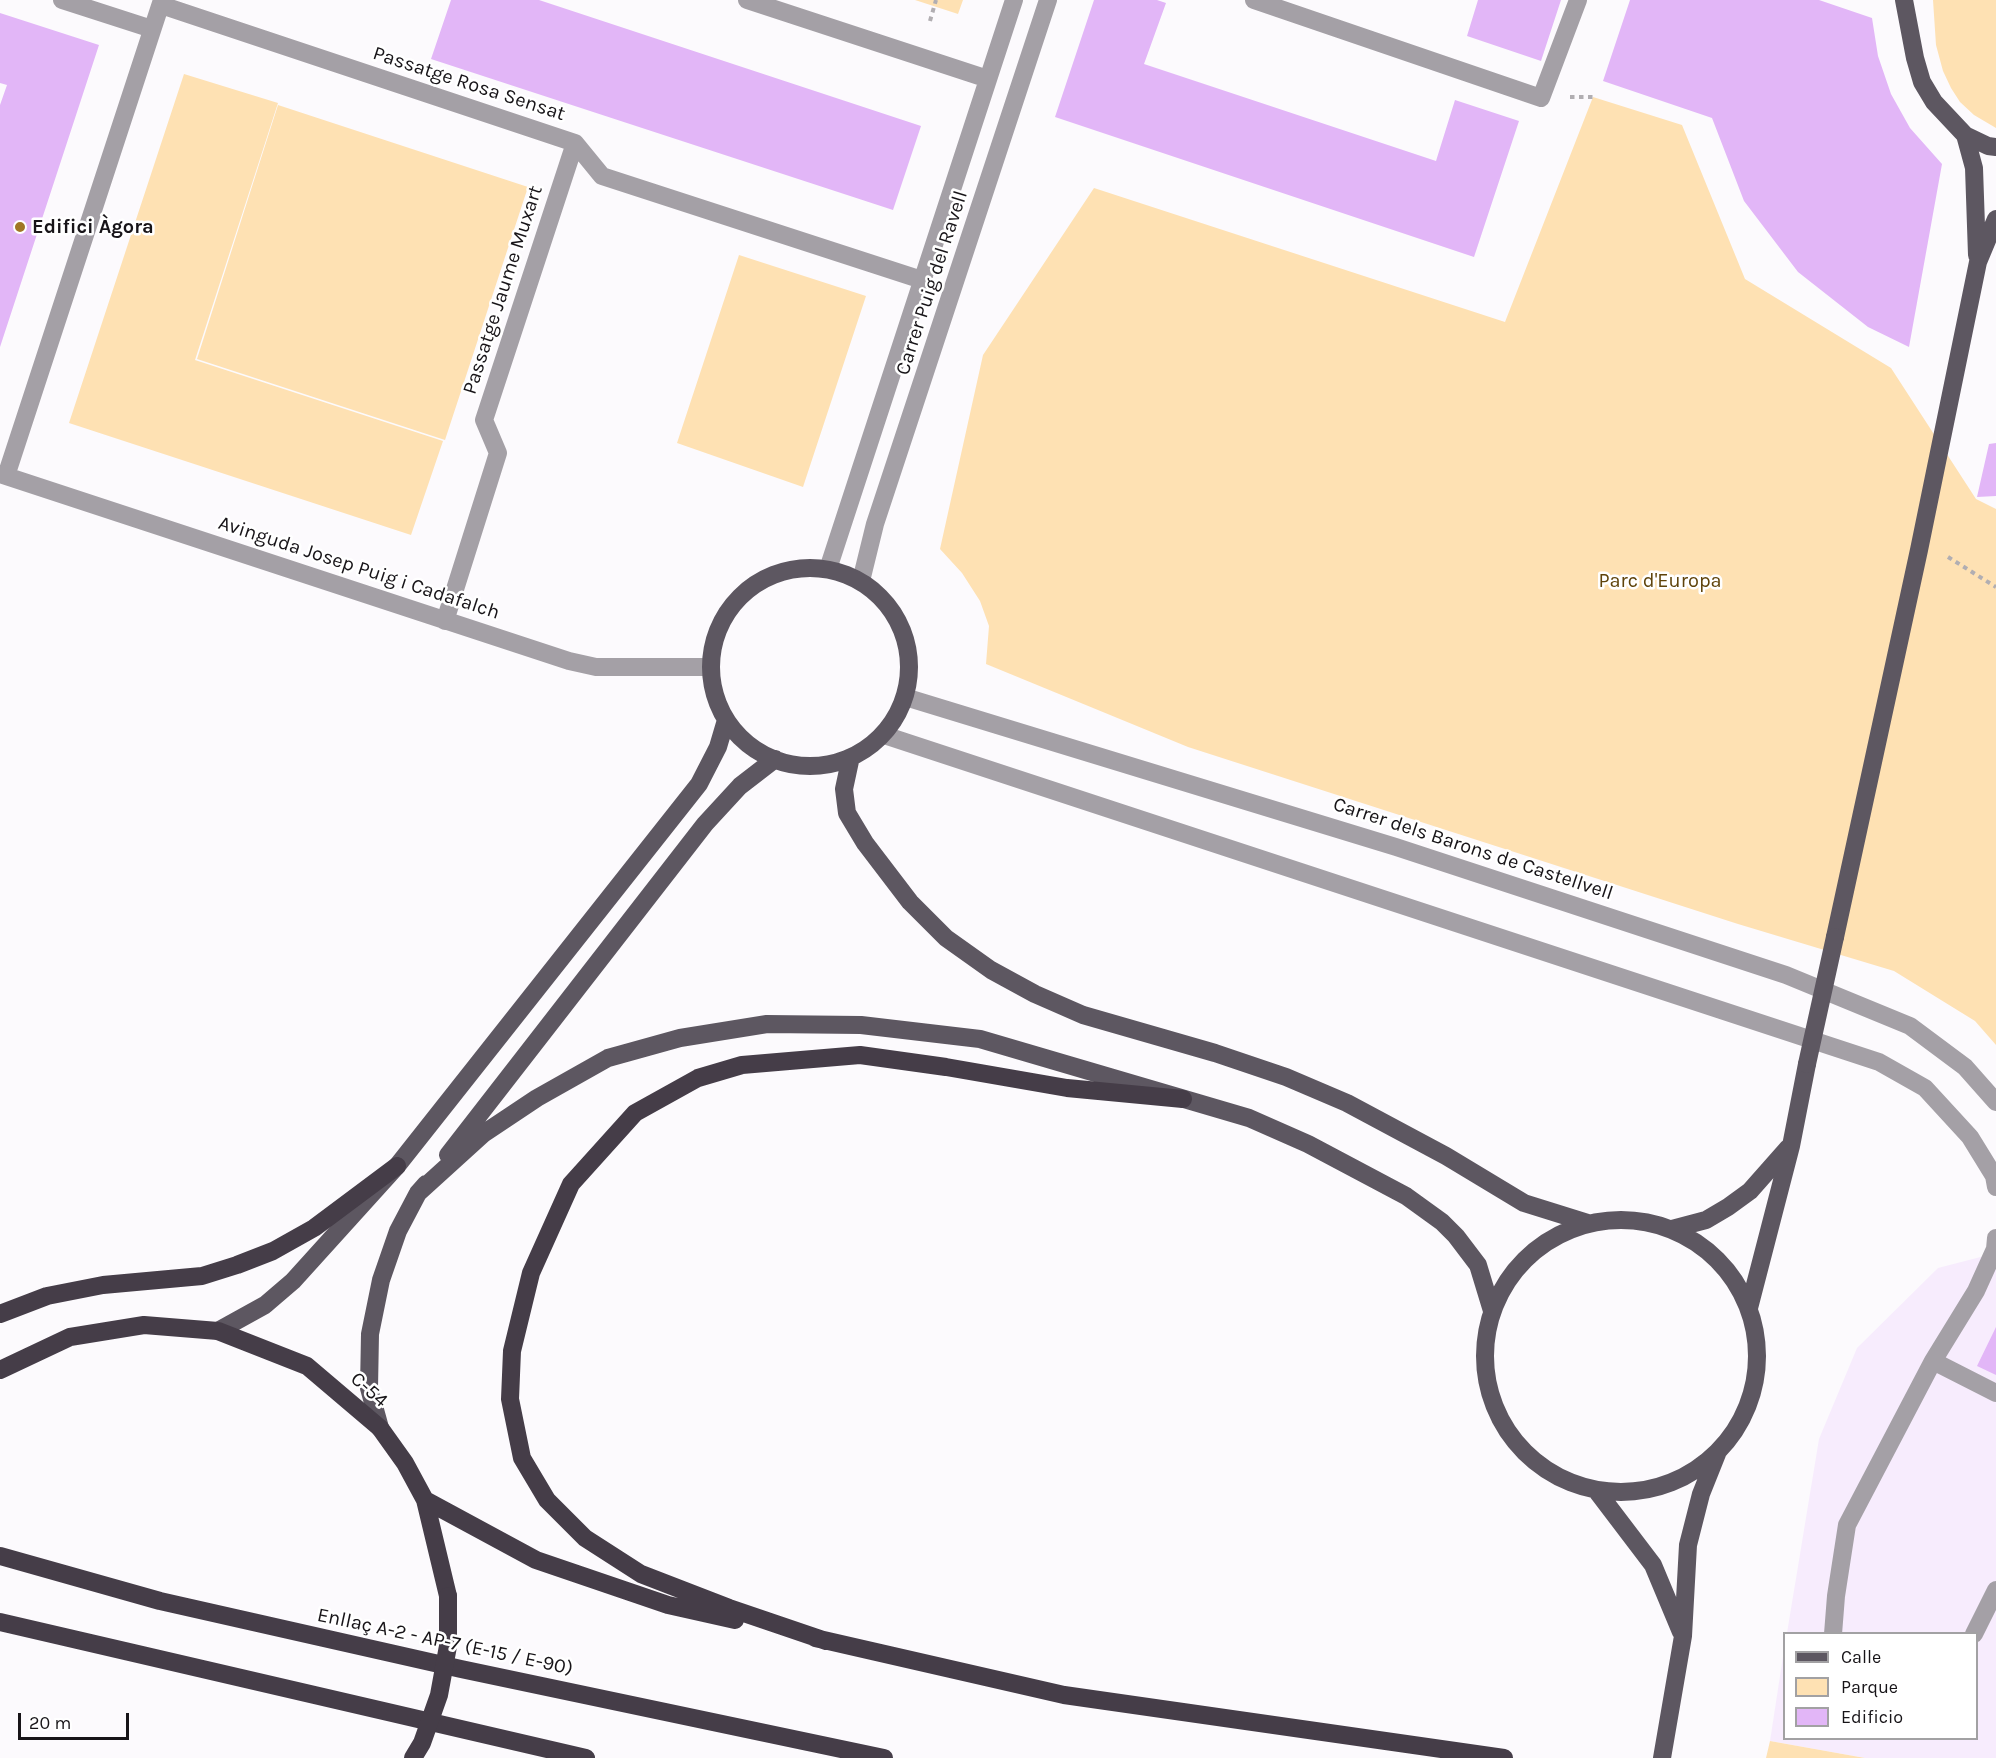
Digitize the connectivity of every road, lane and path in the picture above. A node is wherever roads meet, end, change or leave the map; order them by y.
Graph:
1 (62, 0) edge
2 (747, 0) edge
3 (936, 0) edge
4 (1014, 0) edge
5 (1048, 0) edge
6 (1254, 0) edge
7 (1578, 0) edge
8 (1904, 0) edge
9 (161, 2) edge
10 (930, 21) dead end
11 (152, 29) junction
12 (988, 79) junction
13 (1965, 135) junction
14 (575, 143) junction
15 (1996, 147) edge
16 (1996, 219) edge
17 (1978, 262) junction
18 (922, 280) junction
19 (3, 475) edge
20 (1948, 557) dead end
21 (828, 569) junction
22 (861, 581) junction
23 (1996, 587) edge
24 (445, 621) junction
25 (710, 667) junction
26 (906, 697) junction
27 (726, 720) junction
28 (884, 735) junction
29 (775, 759) junction
30 (850, 761) junction
31 (1183, 1099) junction
32 (1996, 1102) edge
33 (1791, 1146) junction
34 (397, 1166) junction
35 (1996, 1187) edge
36 (418, 1193) junction
37 (1588, 1222) junction
38 (1672, 1229) junction
39 (1996, 1245) edge
40 (1749, 1308) junction
41 (1492, 1311) junction
42 (0, 1314) edge
43 (218, 1331) junction
44 (1933, 1362) junction
45 (1, 1369) edge
46 (1996, 1393) edge
47 (380, 1428) junction
48 (1717, 1454) junction
49 (1596, 1490) junction
50 (425, 1500) junction
51 (0, 1556) edge
52 (1996, 1590) edge
53 (1, 1622) edge
54 (1833, 1632) edge
55 (1975, 1632) edge
56 (1683, 1636) junction
57 (826, 1641) junction
58 (413, 1758) edge
59 (586, 1758) edge
60 (884, 1758) edge
61 (1504, 1758) edge
62 (1662, 1758) edge

1 - 11 street
2 - 12 street
3 - 10 path
4 - 12 street, Carrer Puig del Ravell
5 - 22 street, Carrer Puig del Ravell
6 - 7 street
8 - 13 main road
9 - 11 street
9 - 14 street, Passatge Rosa Sensat
11 - 19 street
12 - 18 street, Carrer Puig del Ravell
13 - 15 main road
13 - 17 main road
14 - 18 street, Passatge Rosa Sensat
14 - 24 street, Passatge Jaume Muxart
16 - 17 main road
17 - 33 main road, bridge
18 - 21 street, Carrer Puig del Ravell
19 - 24 street, Avinguda Josep Puig i Cadafalch
20 - 23 path
21 - 22 main road
21 - 25 main road
22 - 26 main road
24 - 25 street, Avinguda Josep Puig i Cadafalch
25 - 27 main road
26 - 28 main road
26 - 32 street, Carrer dels Barons de Castellvell
27 - 29 main road
27 - 34 main road
28 - 30 main road
28 - 35 street
29 - 30 main road
29 - 36 main road
30 - 37 main road
31 - 36 main road
31 - 41 main road
31 - 57 highway
33 - 38 main road
33 - 40 main road
34 - 42 highway
34 - 43 main road
36 - 47 main road
37 - 38 main road
37 - 41 main road
38 - 40 main road
39 - 44 street
40 - 48 main road
41 - 49 main road
43 - 45 highway, C-54 / C-54
43 - 47 highway, C-54 / C-54
44 - 46 street
44 - 54 street
47 - 50 highway, C-54 / C-54
48 - 49 main road
48 - 56 main road
49 - 56 main road
50 - 57 highway
50 - 58 highway, C-54 / C-54, bridge
51 - 60 highway, Enllaç A-2 - AP-7 (E-15 / E-90)
52 - 55 street
53 - 59 highway
56 - 62 main road
57 - 61 highway

